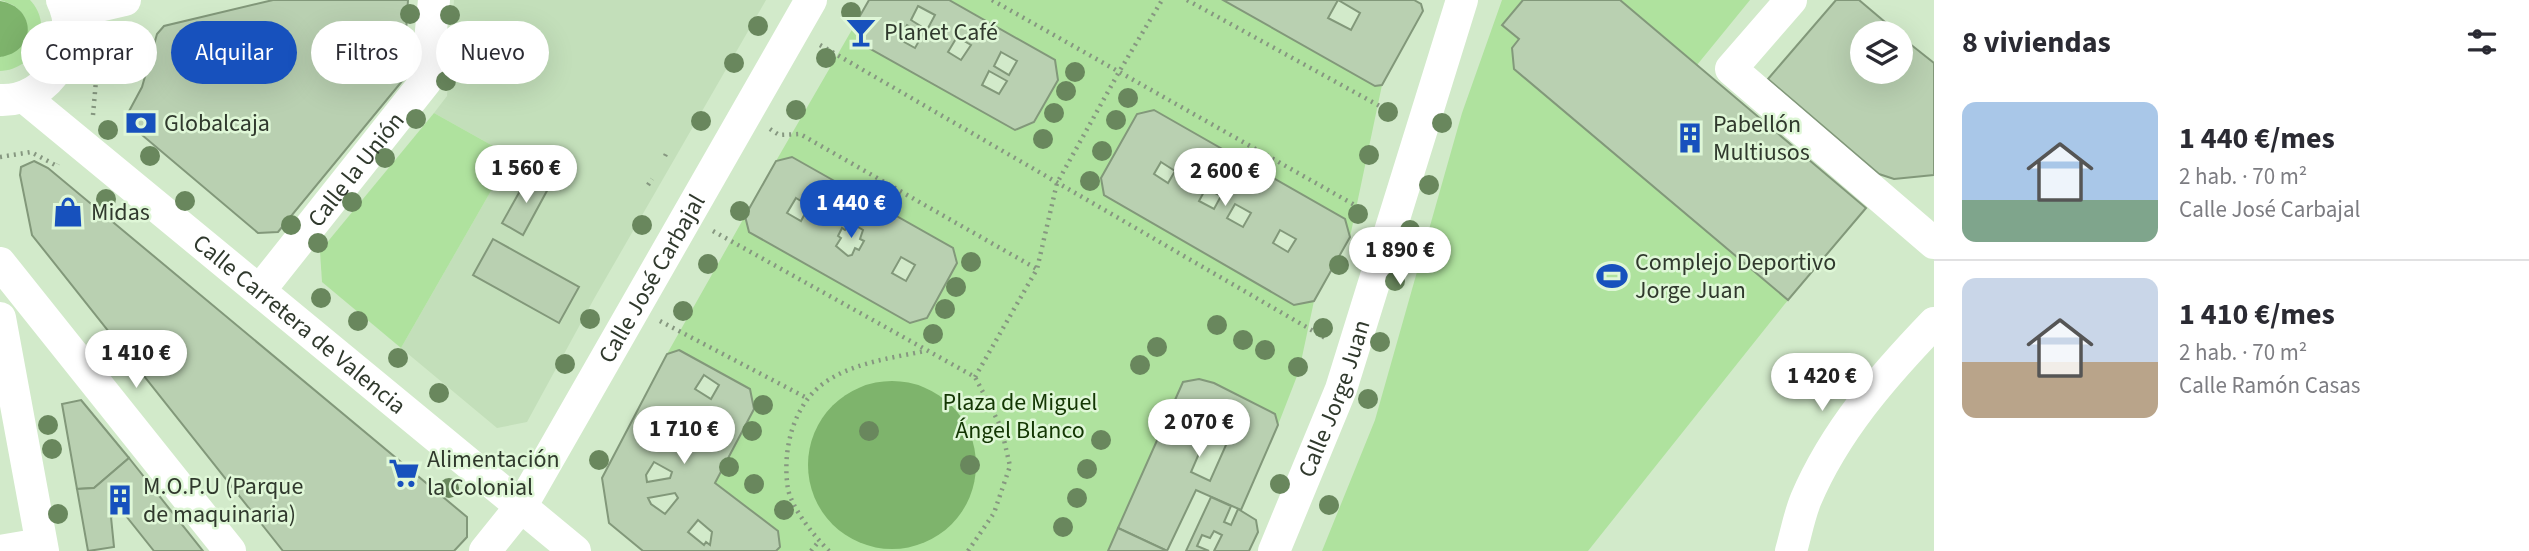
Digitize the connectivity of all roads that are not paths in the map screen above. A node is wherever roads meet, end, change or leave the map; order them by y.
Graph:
1 (125, 0) edge
2 (434, 0) edge
3 (811, 0) edge
4 (1462, 0) edge
5 (1791, 0) edge
6 (66, 7) edge
7 (12, 98) edge
8 (1934, 243) edge
9 (0, 262) edge
10 (260, 290) junction
11 (1934, 323) edge
12 (1, 329) edge
13 (522, 505) junction
14 (42, 548) edge
15 (0, 551) edge
16 (230, 551) edge
17 (485, 551) edge
18 (575, 551) edge
19 (1274, 551) edge
20 (1791, 551) edge

1 - 6 street
2 - 10 street, Calle la Unión
3 - 13 street, Calle José Carbajal
4 - 19 street, Calle Jorge Juan
5 - 8 street
6 - 7 street
7 - 10 street, Calle Carretera de Valencia
9 - 16 street
10 - 13 street, Calle Carretera de Valencia
11 - 20 street
12 - 14 street
13 - 17 street, Calle José Carbajal
13 - 18 street, Calle Carretera de Valencia
14 - 15 street

